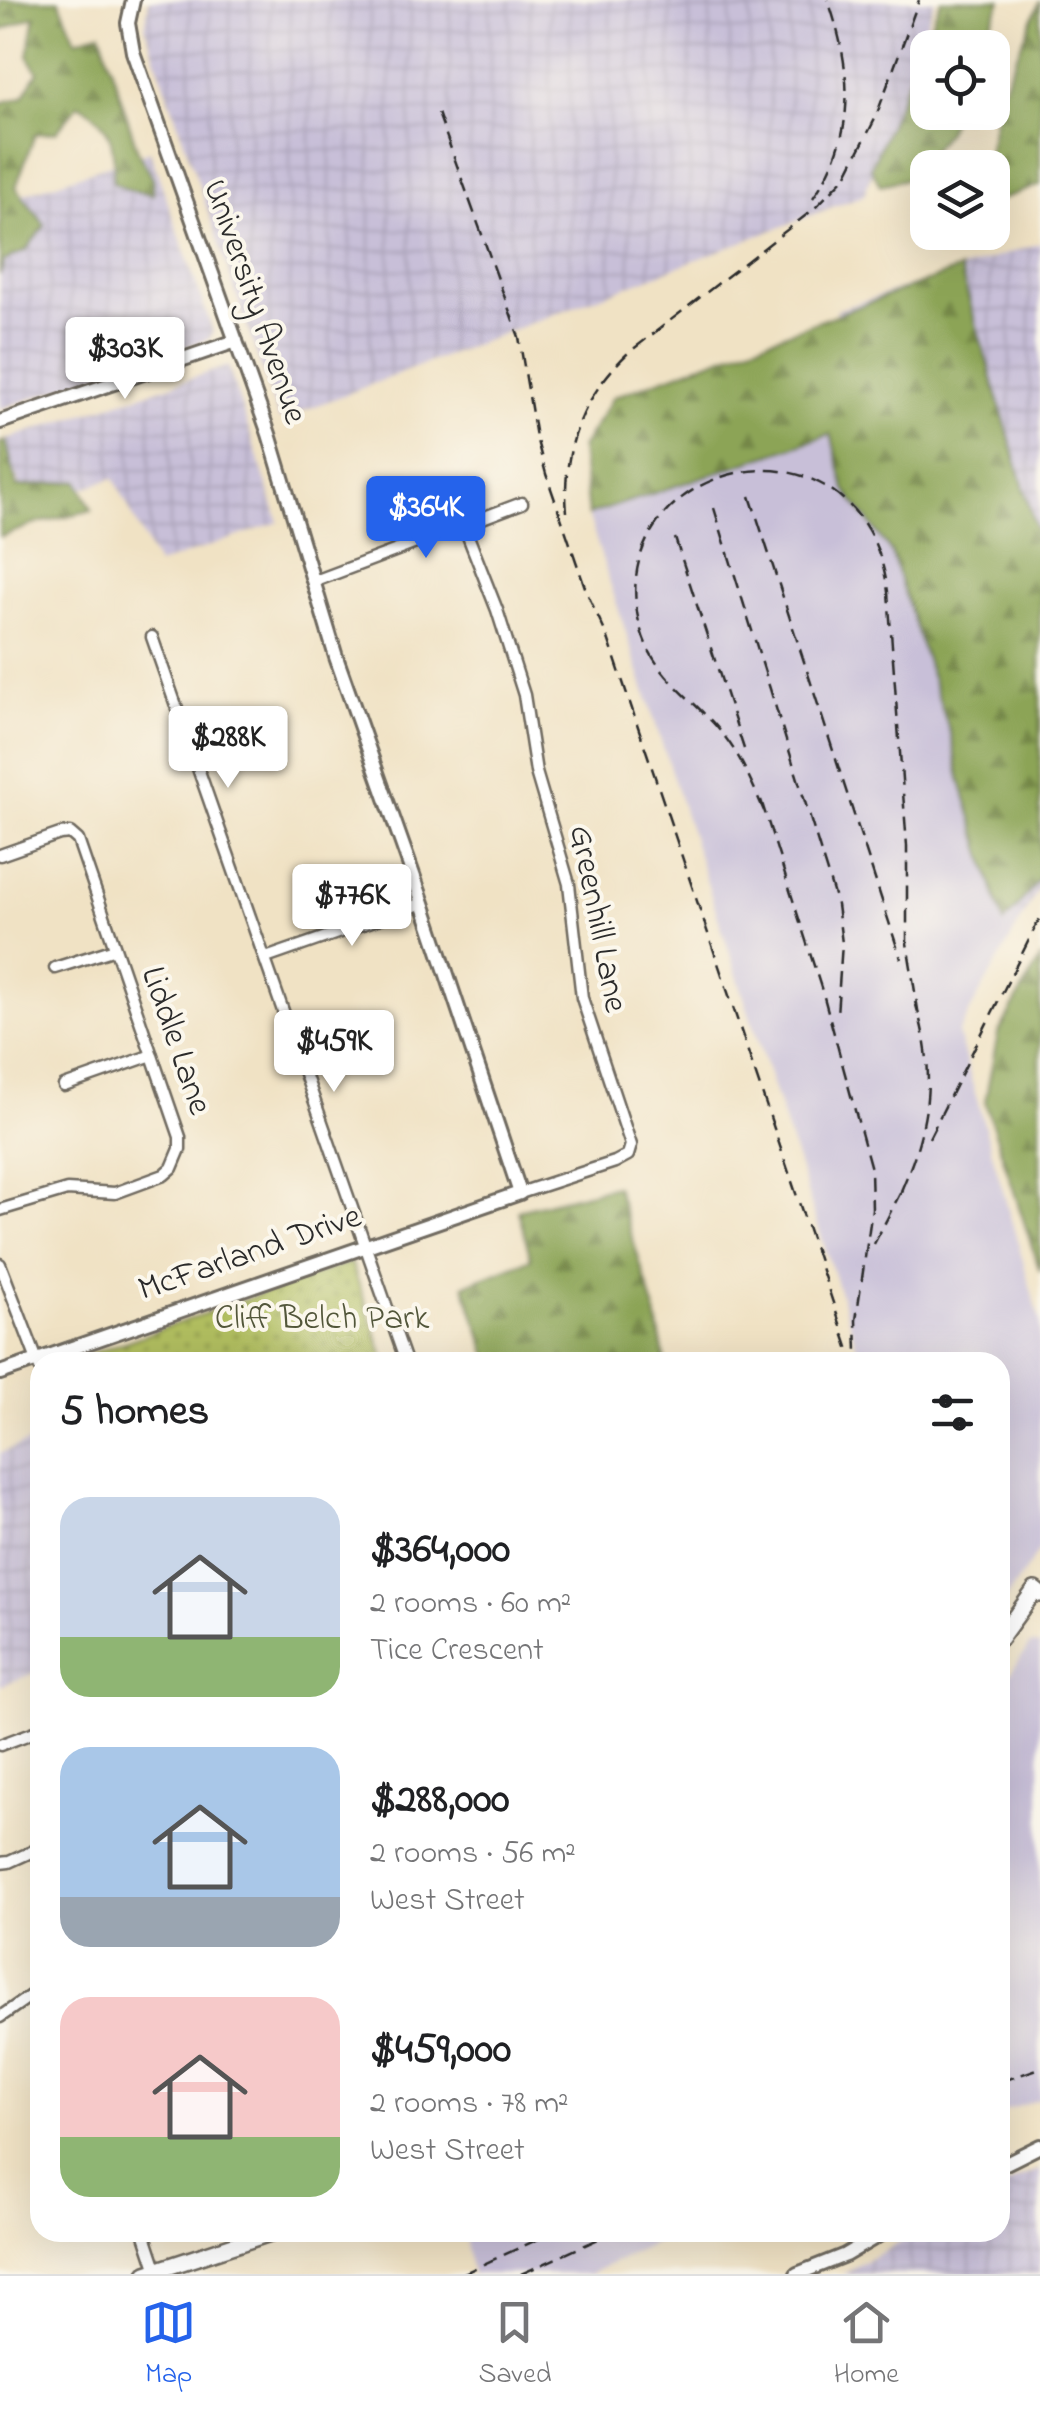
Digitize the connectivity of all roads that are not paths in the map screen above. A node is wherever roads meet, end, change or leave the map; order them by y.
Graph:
1 (133, 0) edge
2 (236, 341) junction
3 (0, 422) edge
4 (522, 503) dead end
5 (464, 526) junction
6 (315, 581) junction
7 (152, 637) dead end
8 (0, 854) edge
9 (423, 902) junction
10 (115, 949) junction
11 (266, 958) junction
12 (54, 968) dead end
13 (152, 1055) junction
14 (64, 1086) dead end
15 (520, 1194) junction
16 (0, 1210) edge
17 (366, 1245) junction
18 (0, 1264) edge
19 (33, 1352) edge
20 (71, 1352) edge
21 (403, 1352) edge
22 (30, 1366) edge
23 (0, 1373) edge
24 (1038, 1589) edge
25 (1010, 1625) edge
26 (30, 1734) edge
27 (0, 1745) edge
28 (30, 1853) edge
29 (0, 1863) edge
30 (30, 1997) edge
31 (0, 2017) edge
32 (1040, 2146) edge
33 (1010, 2161) edge
34 (146, 2242) edge
35 (243, 2242) edge
36 (867, 2242) edge
37 (152, 2272) edge
38 (798, 2274) edge

1 - 2 street, University Avenue
2 - 3 street
2 - 6 street, University Avenue
4 - 5 street
5 - 6 street
5 - 15 street, Greenhill Lane
6 - 9 street, University Avenue
7 - 11 street
8 - 10 street, Liddle Lane
9 - 11 street
9 - 15 street, University Avenue
10 - 12 street
10 - 13 street, Liddle Lane
11 - 17 street
13 - 14 street
13 - 16 street, Liddle Lane
15 - 17 street, McFarland Drive
17 - 20 street, McFarland Drive
17 - 21 street
18 - 19 street
22 - 23 street, McFarland Drive
24 - 25 main road
26 - 27 street
28 - 29 street
30 - 31 street
32 - 33 street
34 - 37 street
35 - 37 main road
36 - 38 street

